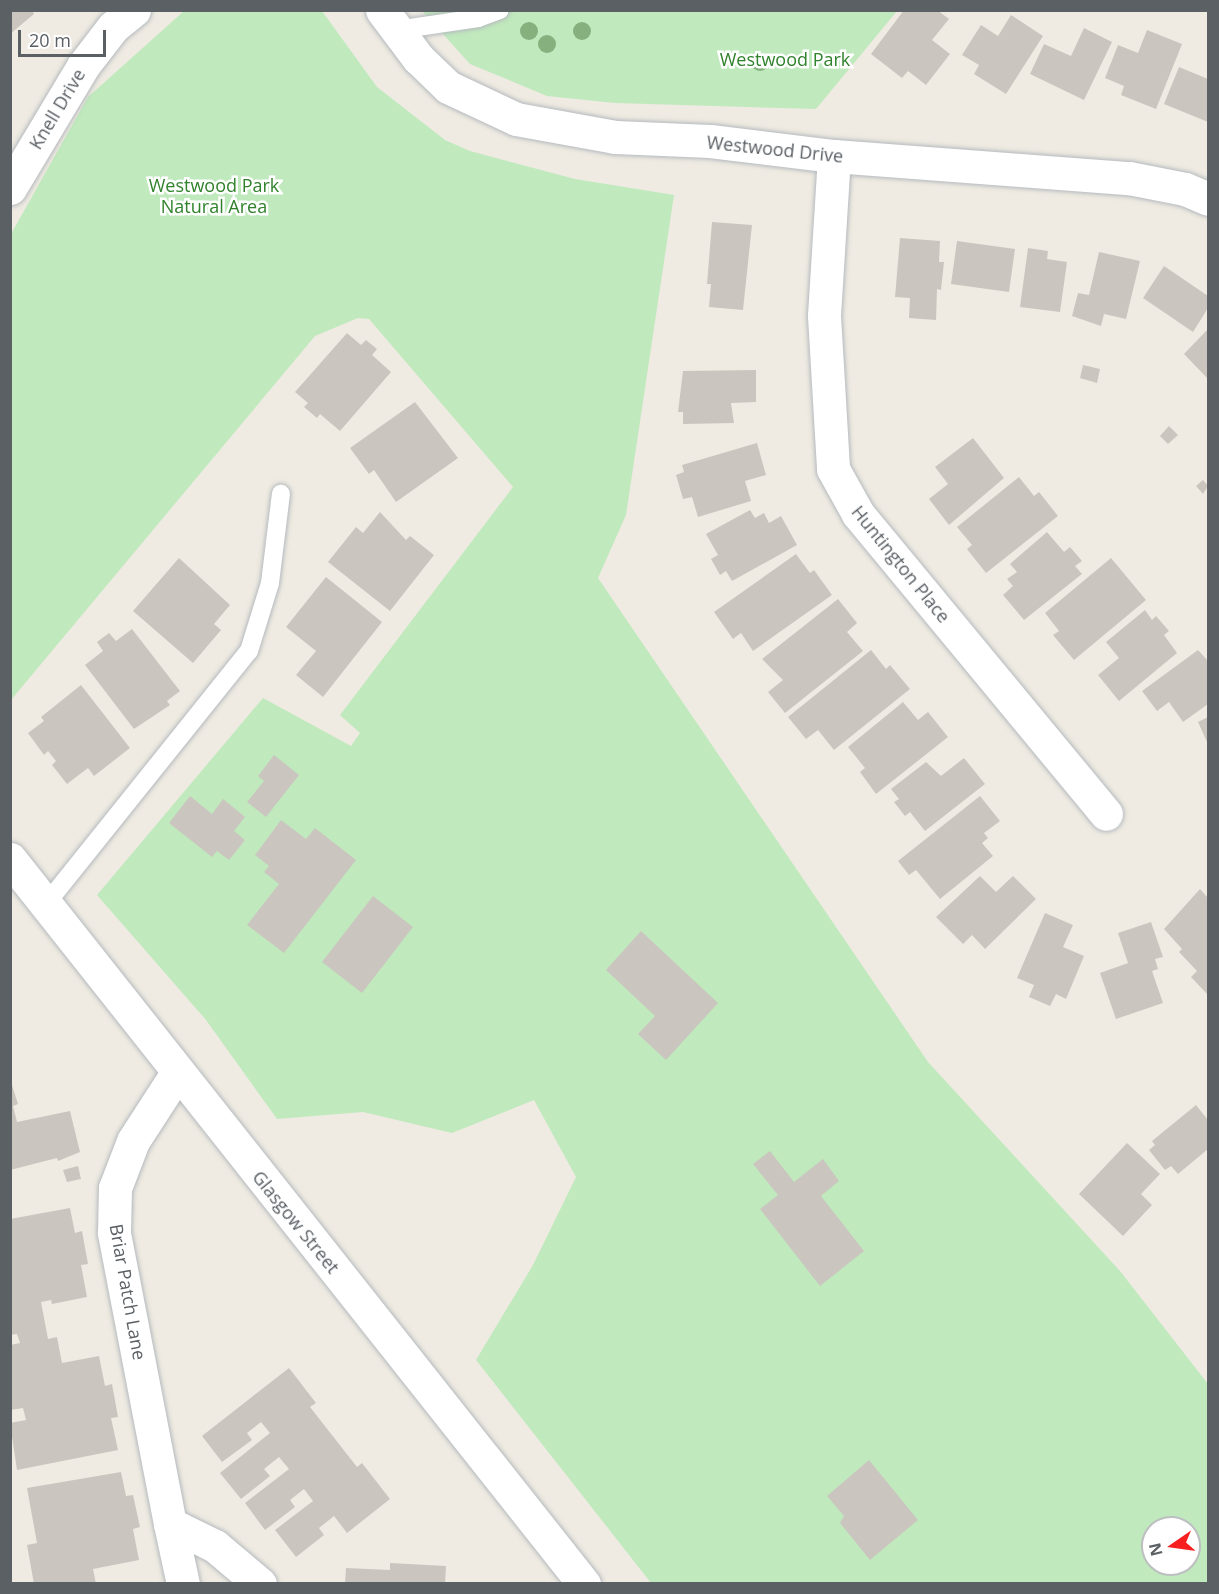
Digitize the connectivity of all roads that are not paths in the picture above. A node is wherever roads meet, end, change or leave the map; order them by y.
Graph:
1 (134, 10) edge
2 (500, 10) edge
3 (389, 20) edge
4 (834, 156) junction
5 (10, 188) edge
6 (1209, 199) edge
7 (281, 494) dead end
8 (1106, 814) dead end
9 (10, 859) edge
10 (46, 904) junction
11 (177, 1073) junction
12 (170, 1524) junction
13 (183, 1584) edge
14 (260, 1584) edge
15 (584, 1584) edge

1 - 5 street, Knell Drive
2 - 3 lane
3 - 4 street, Westwood Drive
4 - 6 street, Westwood Drive
4 - 8 street, Huntington Place
7 - 10 lane
9 - 10 street, Glasgow Street
10 - 11 street, Glasgow Street
11 - 12 street, Briar Patch Lane
11 - 15 street, Glasgow Street
12 - 13 street, Briar Patch Lane
12 - 14 street

